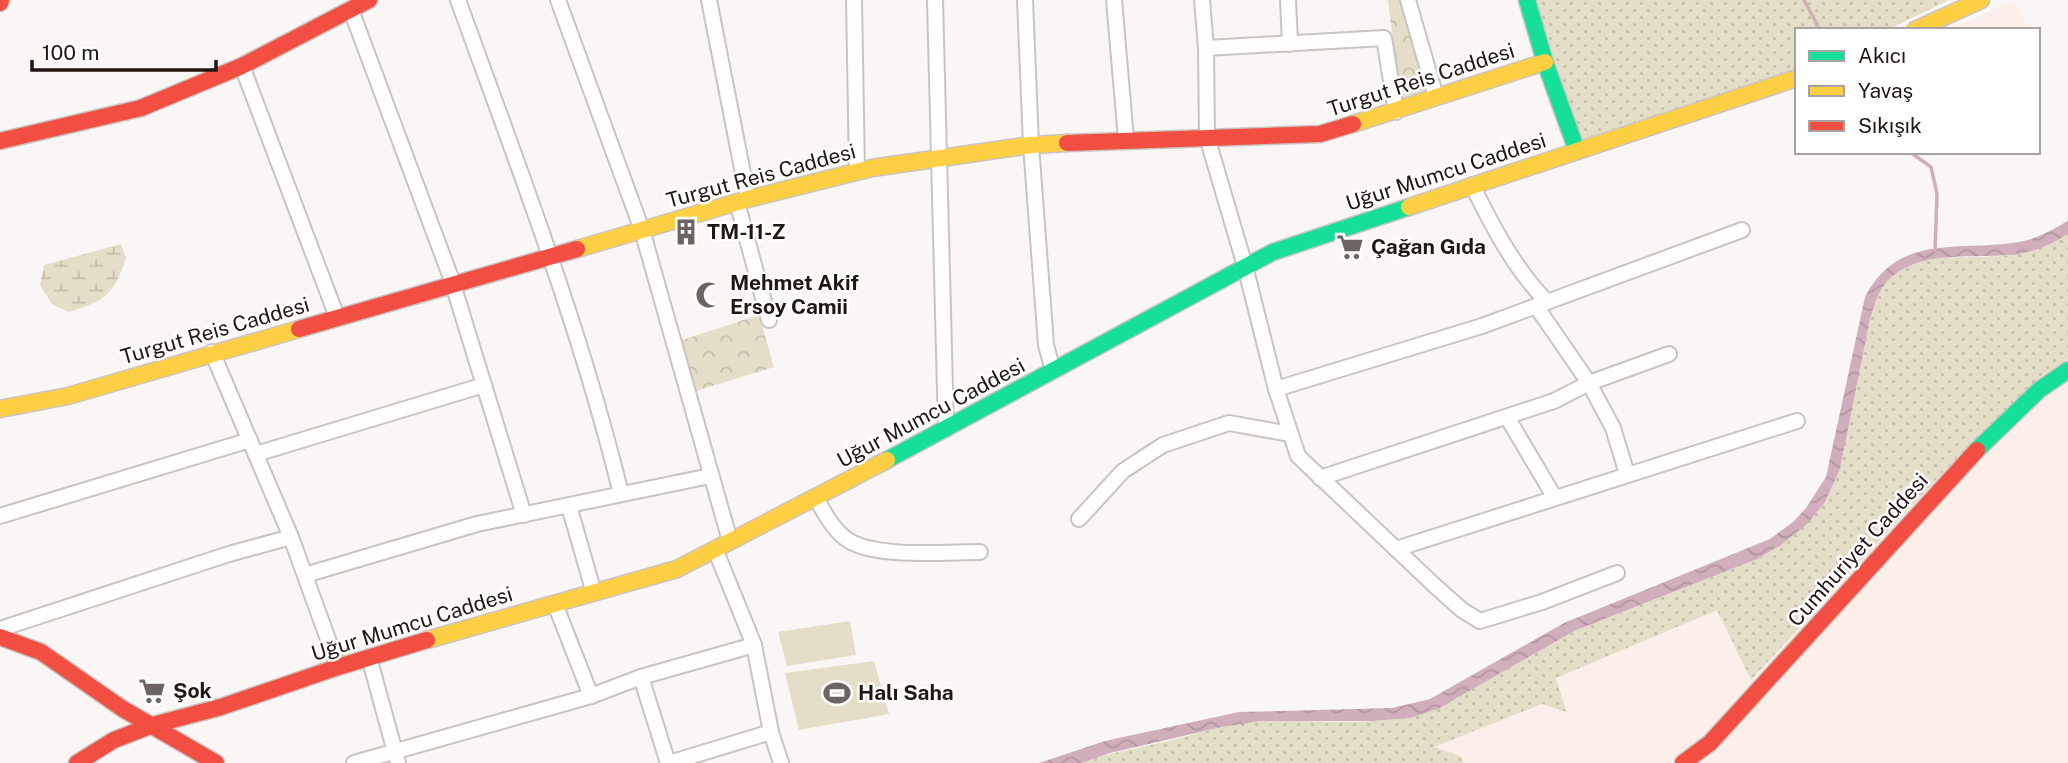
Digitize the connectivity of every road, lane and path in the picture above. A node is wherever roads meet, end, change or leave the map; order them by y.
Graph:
1 (369, 0) edge
2 (458, 0) edge
3 (558, 0) edge
4 (709, 0) edge
5 (854, 0) edge
6 (935, 0) edge
7 (1025, 0) edge
8 (1114, 0) edge
9 (1202, 0) edge
10 (1288, 0) edge
11 (1408, 0) edge
12 (1527, 0) edge
13 (1980, 0) edge
14 (351, 10) junction
15 (1919, 28) edge
16 (1290, 44) junction
17 (1206, 48) junction
18 (1545, 62) junction
19 (242, 65) junction
20 (1795, 79) edge
21 (1436, 97) junction
22 (1396, 112) junction
23 (1207, 137) junction
24 (1126, 139) junction
25 (0, 141) edge
26 (1031, 145) junction
27 (1577, 151) junction
28 (940, 159) junction
29 (857, 172) junction
30 (1472, 185) junction
31 (743, 200) junction
32 (642, 230) junction
33 (1742, 230) dead end
34 (551, 257) junction
35 (1245, 266) junction
36 (453, 284) junction
37 (1541, 304) junction
38 (337, 317) junction
39 (769, 320) dead end
40 (212, 352) junction
41 (1669, 354) dead end
42 (2068, 370) edge
43 (1053, 371) junction
44 (1589, 383) junction
45 (484, 385) junction
46 (1276, 389) junction
47 (0, 410) edge
48 (1507, 417) junction
49 (1797, 421) dead end
50 (946, 429) junction
51 (1290, 434) junction
52 (253, 447) junction
53 (1627, 474) junction
54 (710, 476) junction
55 (1320, 478) junction
56 (621, 494) junction
57 (816, 498) junction
58 (1555, 498) junction
59 (569, 506) junction
60 (524, 515) junction
61 (0, 516) edge
62 (1079, 519) dead end
63 (291, 537) junction
64 (722, 545) junction
65 (1396, 549) junction
66 (980, 552) dead end
67 (1617, 573) dead end
68 (305, 575) junction
69 (594, 593) junction
70 (555, 604) junction
71 (0, 629) edge
72 (0, 637) edge
73 (754, 645) junction
74 (369, 657) junction
75 (338, 667) junction
76 (641, 677) junction
77 (591, 696) junction
78 (153, 725) junction
79 (771, 732) junction
80 (397, 757) edge
81 (94, 758) edge
82 (211, 761) edge
83 (77, 763) edge
84 (354, 763) edge
85 (668, 763) edge
86 (781, 763) edge
87 (1683, 763) edge

1 - 14 street
2 - 34 street
3 - 32 street
4 - 31 street
5 - 29 street
6 - 28 street
7 - 26 street
8 - 24 street
9 - 17 street
10 - 16 street
11 - 21 street
12 - 18 street
13 - 15 street
14 - 19 street
14 - 36 street
16 - 17 street
16 - 22 street
17 - 23 street
18 - 21 street, Turgut Reis Caddesi
18 - 27 street
19 - 25 street
19 - 38 street
20 - 27 street, Uğur Mumcu Caddesi
21 - 22 street, Turgut Reis Caddesi
22 - 23 street, Turgut Reis Caddesi
23 - 24 street, Turgut Reis Caddesi
23 - 35 street
24 - 26 street, Turgut Reis Caddesi
26 - 28 street, Turgut Reis Caddesi
26 - 43 street
27 - 30 street, Uğur Mumcu Caddesi
28 - 29 street, Turgut Reis Caddesi
28 - 50 street
29 - 31 street, Turgut Reis Caddesi
30 - 35 street, Uğur Mumcu Caddesi
30 - 37 street
31 - 32 street, Turgut Reis Caddesi
31 - 39 street
32 - 34 street, Turgut Reis Caddesi
32 - 54 street
33 - 37 street
34 - 36 street, Turgut Reis Caddesi
34 - 56 street
35 - 43 street, Uğur Mumcu Caddesi
35 - 46 street
36 - 38 street, Turgut Reis Caddesi
36 - 45 street
37 - 44 street
37 - 46 street
38 - 40 street, Turgut Reis Caddesi
40 - 47 street, Turgut Reis Caddesi
40 - 52 street
41 - 44 street
42 - 87 street, Cumhuriyet Caddesi
43 - 50 street, Uğur Mumcu Caddesi
44 - 48 street
44 - 53 street
45 - 52 street
45 - 60 street
46 - 51 street
48 - 55 street
48 - 58 street
49 - 53 street
50 - 57 street, Uğur Mumcu Caddesi
51 - 55 street
51 - 62 street
52 - 61 street
52 - 63 street
53 - 58 street
54 - 56 street
54 - 64 street
55 - 65 street
56 - 59 street
57 - 64 street, Uğur Mumcu Caddesi
57 - 66 street
58 - 65 street
59 - 60 street
59 - 69 street
60 - 68 street
63 - 68 street
63 - 71 street
64 - 69 street, Uğur Mumcu Caddesi
64 - 73 street
65 - 67 street
68 - 75 street
69 - 70 street, Uğur Mumcu Caddesi
70 - 74 street, Uğur Mumcu Caddesi
70 - 77 street
72 - 78 street
73 - 76 street
73 - 79 street
74 - 75 street, Uğur Mumcu Caddesi
74 - 80 street
75 - 78 street, Uğur Mumcu Caddesi
76 - 77 street
76 - 85 street
77 - 80 street
78 - 81 street, Uğur Mumcu Caddesi
78 - 82 street
79 - 85 street
79 - 86 street
80 - 84 street
81 - 83 street, Uğur Mumcu Caddesi

